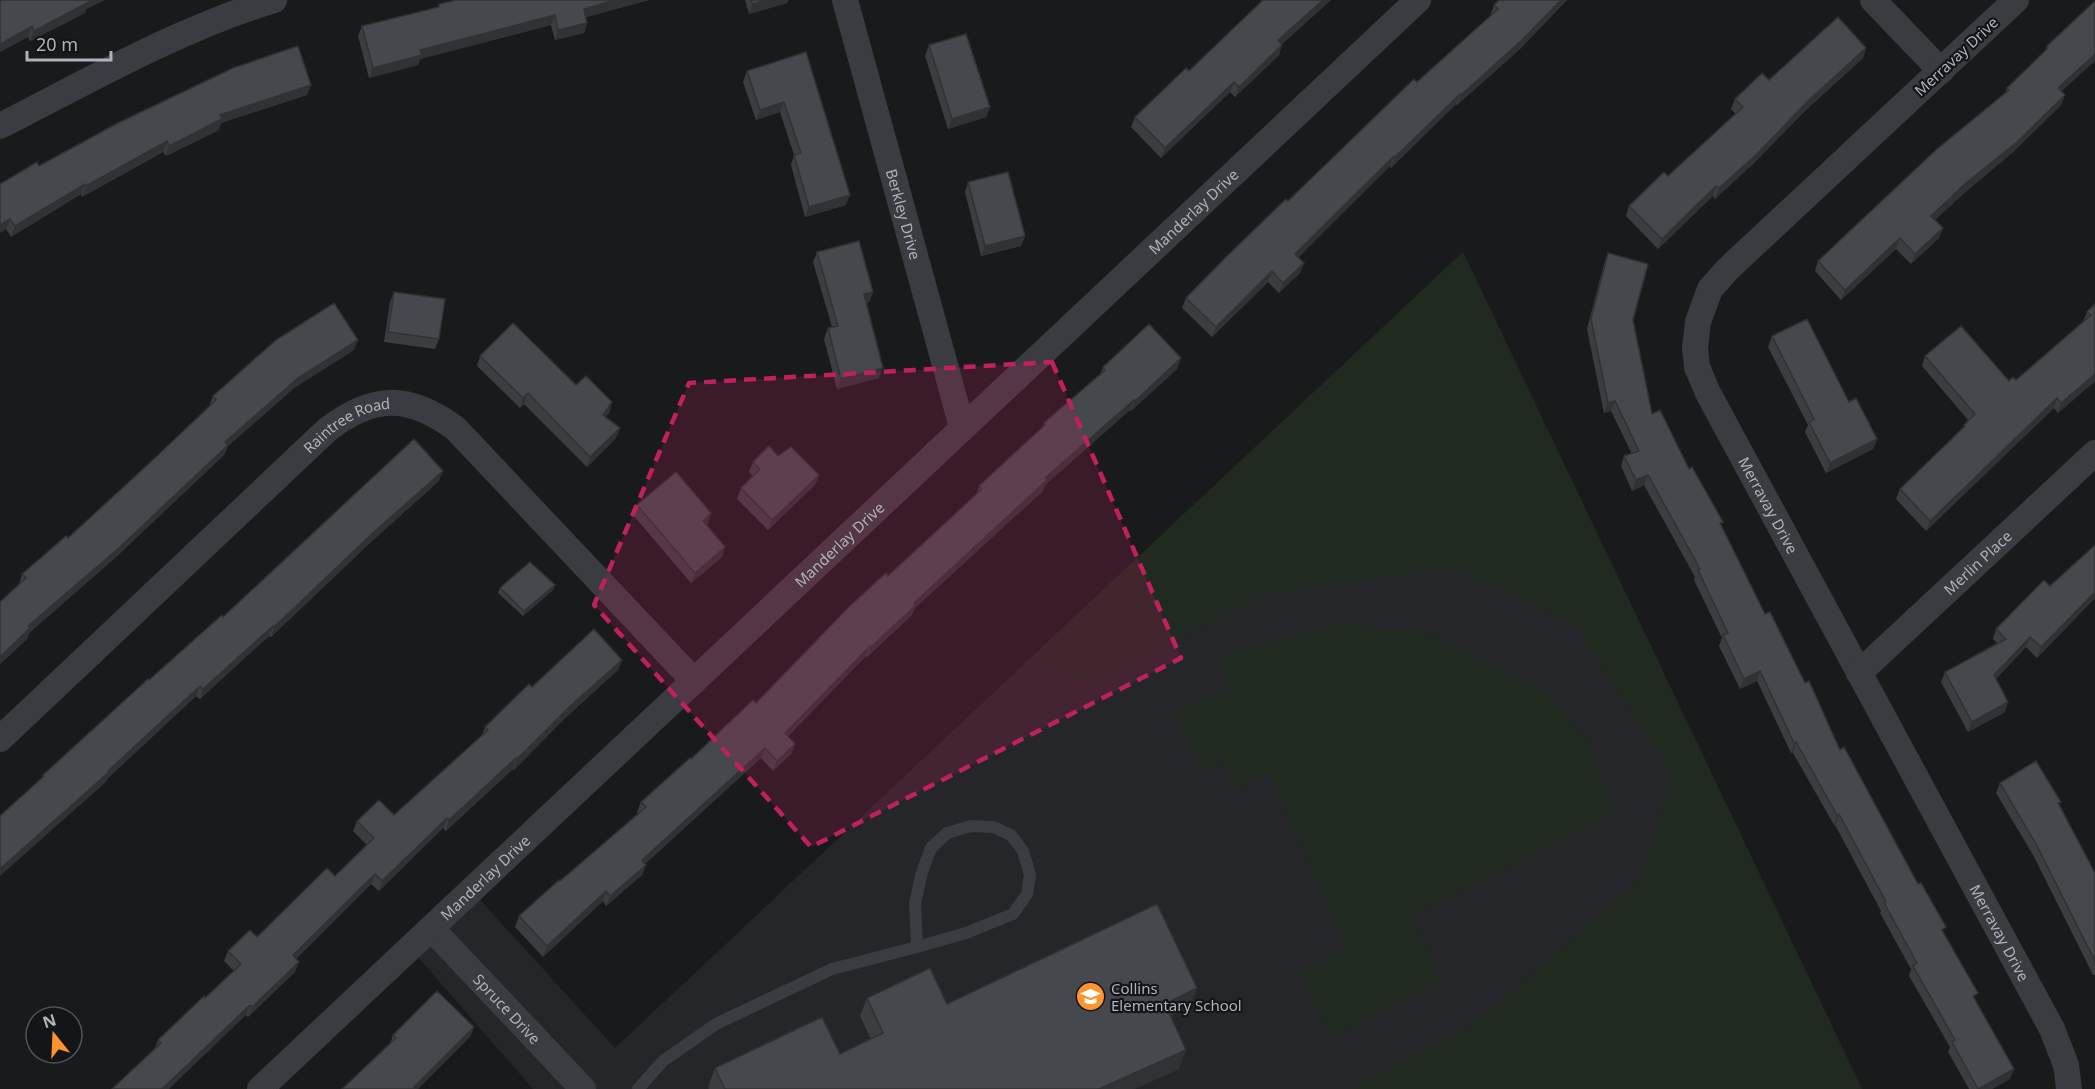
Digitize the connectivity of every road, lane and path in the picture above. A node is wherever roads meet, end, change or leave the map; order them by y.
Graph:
1 (274, 0) edge
2 (845, 0) edge
3 (1418, 0) edge
4 (1873, 0) edge
5 (2016, 0) edge
6 (1941, 71) junction
7 (0, 126) edge
8 (962, 427) junction
9 (2095, 453) edge
10 (1859, 673) junction
11 (694, 681) junction
12 (0, 739) edge
13 (431, 928) junction
14 (917, 947) junction
15 (260, 1089) edge
16 (583, 1089) edge
17 (638, 1089) edge
18 (2069, 1089) edge

1 - 7 street
2 - 8 street, Berkley Drive
3 - 8 street, Manderlay Drive
4 - 6 street
5 - 6 street, Merravay Drive
6 - 10 street, Merravay Drive
8 - 11 street, Manderlay Drive
9 - 10 street, Merlin Place
10 - 18 street, Merravay Drive
11 - 12 street, Raintree Road
11 - 13 street, Manderlay Drive
13 - 15 street, Manderlay Drive
13 - 16 street, Spruce Drive
14 - 14 lane
14 - 17 lane

